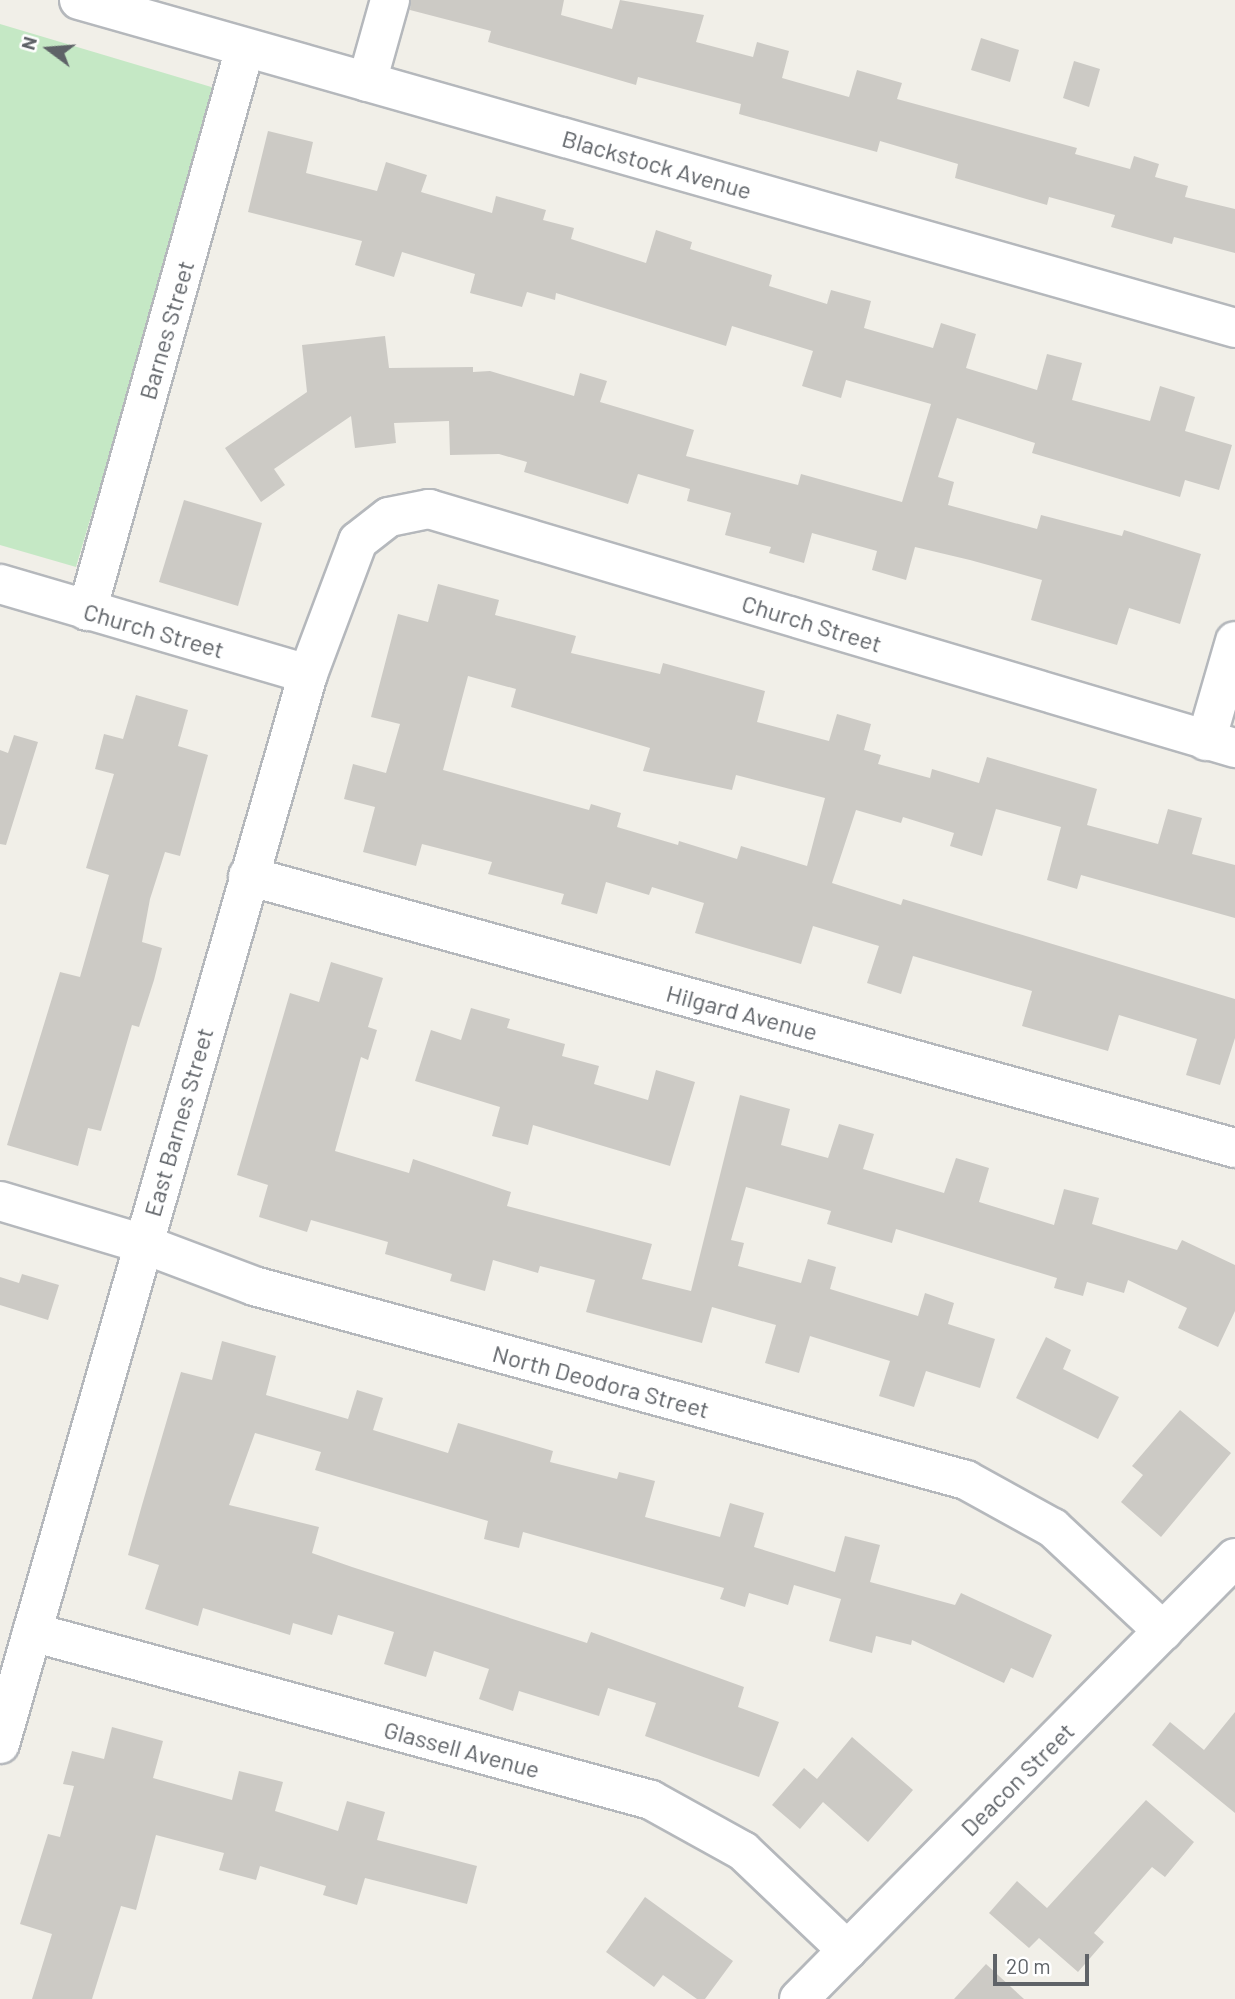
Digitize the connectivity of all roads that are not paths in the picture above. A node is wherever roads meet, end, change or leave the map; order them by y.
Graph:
1 (79, 0) edge
2 (390, 0) edge
3 (156, 11) edge
4 (245, 48) junction
5 (367, 82) junction
6 (1235, 328) edge
7 (388, 517) joint
8 (0, 584) edge
9 (88, 611) junction
10 (1235, 640) edge
11 (308, 674) junction
12 (1221, 744) edge
13 (248, 876) junction
14 (1235, 1148) edge
15 (0, 1201) edge
16 (143, 1244) junction
17 (1235, 1558) edge
18 (1163, 1631) junction
19 (33, 1632) junction
20 (0, 1745) edge
21 (847, 1950) junction
22 (799, 1999) edge

1 - 3 street, Blackstock Avenue
2 - 5 street
3 - 4 street, Blackstock Avenue
4 - 5 street, Blackstock Avenue
4 - 9 street, Barnes Street
5 - 6 street, Blackstock Avenue
7 - 11 street, East Barnes Street
7 - 12 street, Church Street
8 - 9 street, Church Street
9 - 11 street, Church Street
10 - 12 street
11 - 13 street, East Barnes Street
13 - 14 street, Hilgard Avenue
13 - 16 street, East Barnes Street
15 - 16 street, North Deodora Street
16 - 18 street, North Deodora Street
16 - 19 street, East Barnes Street
17 - 18 street, Deacon Street
18 - 21 street, Deacon Street
19 - 20 street, East Barnes Street
19 - 21 street, Glassell Avenue
21 - 22 street, Deacon Street

